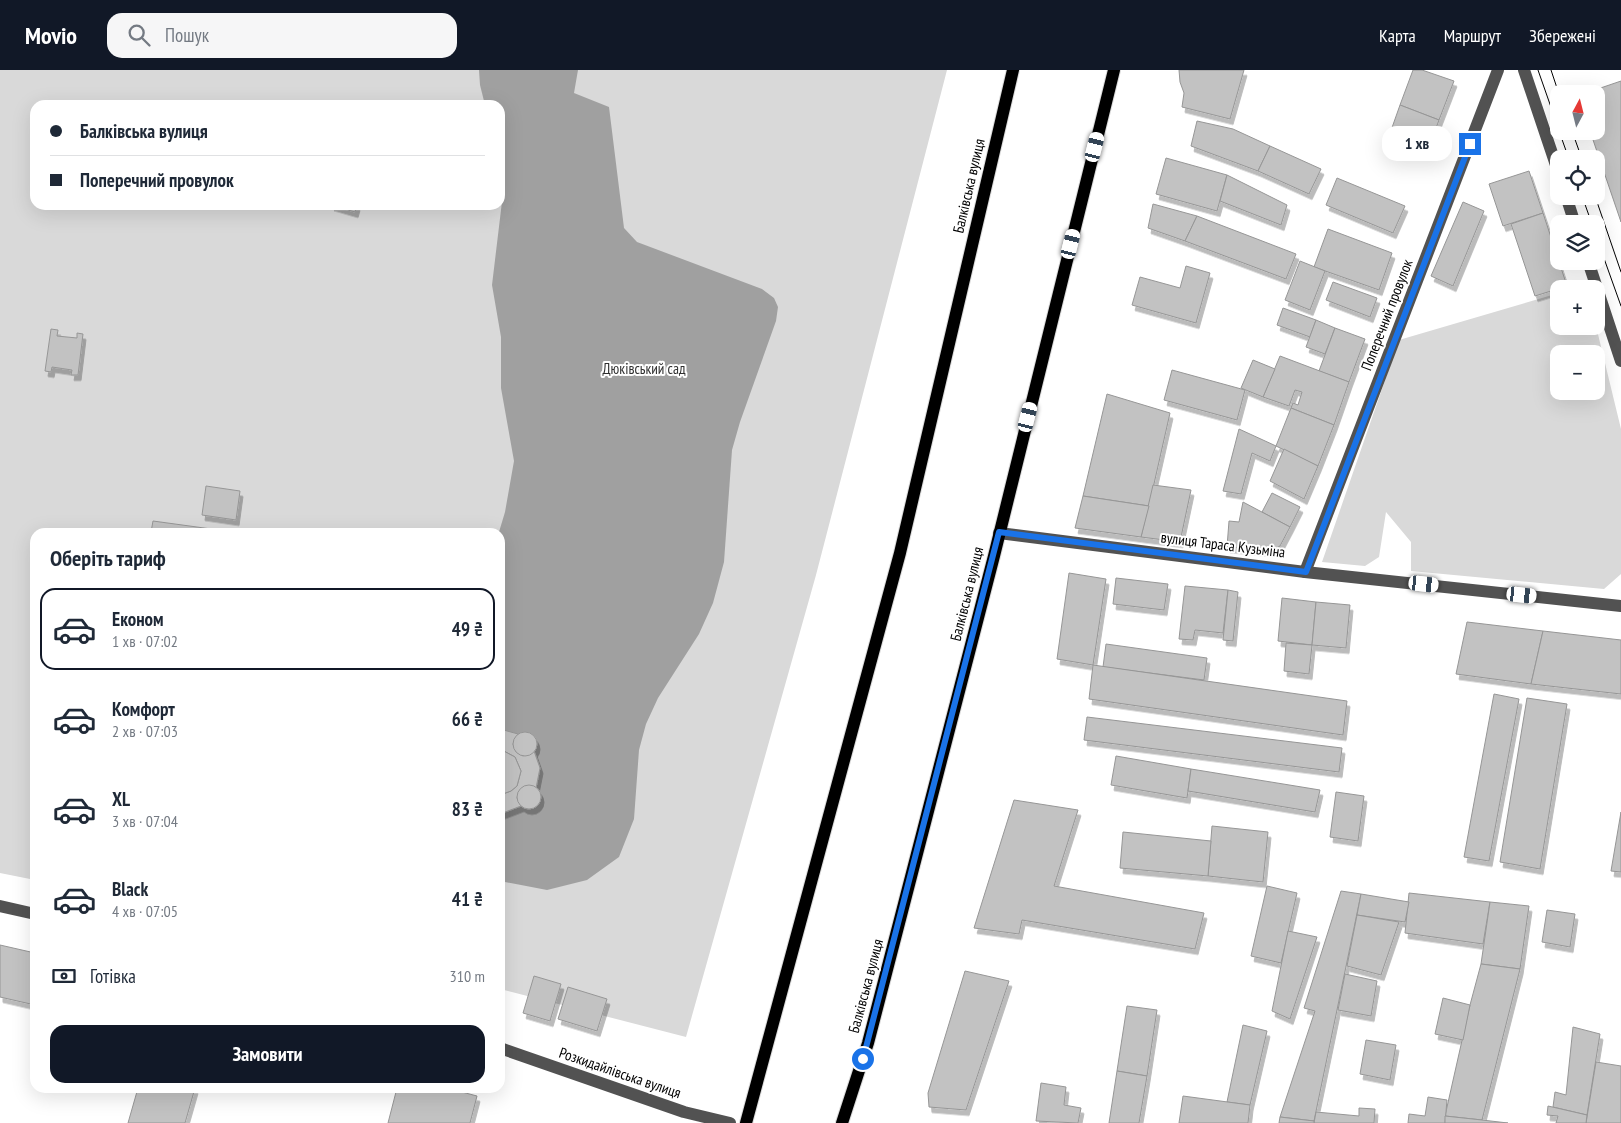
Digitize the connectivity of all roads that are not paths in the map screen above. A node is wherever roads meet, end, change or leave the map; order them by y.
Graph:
1 (1013, 70) edge
2 (1114, 70) edge
3 (1498, 70) edge
4 (1524, 70) edge
5 (1551, 150) edge
6 (1591, 270) edge
7 (1621, 361) edge
8 (999, 532) junction
9 (1306, 572) junction
10 (1621, 606) edge
11 (0, 906) edge
12 (30, 913) edge
13 (505, 1050) edge
14 (730, 1123) edge
15 (746, 1123) edge
16 (842, 1123) edge

1 - 15 main road, Балківська вулиця
2 - 8 main road, Балківська вулиця
3 - 9 street, Поперечний провулок
4 - 5 street
6 - 7 street
8 - 9 street, вулиця Тараса Кузьміна
8 - 16 main road, Балківська вулиця
9 - 10 street, вулиця Тараса Кузьміна
11 - 12 street
13 - 14 street, Розкидайлівська вулиця

